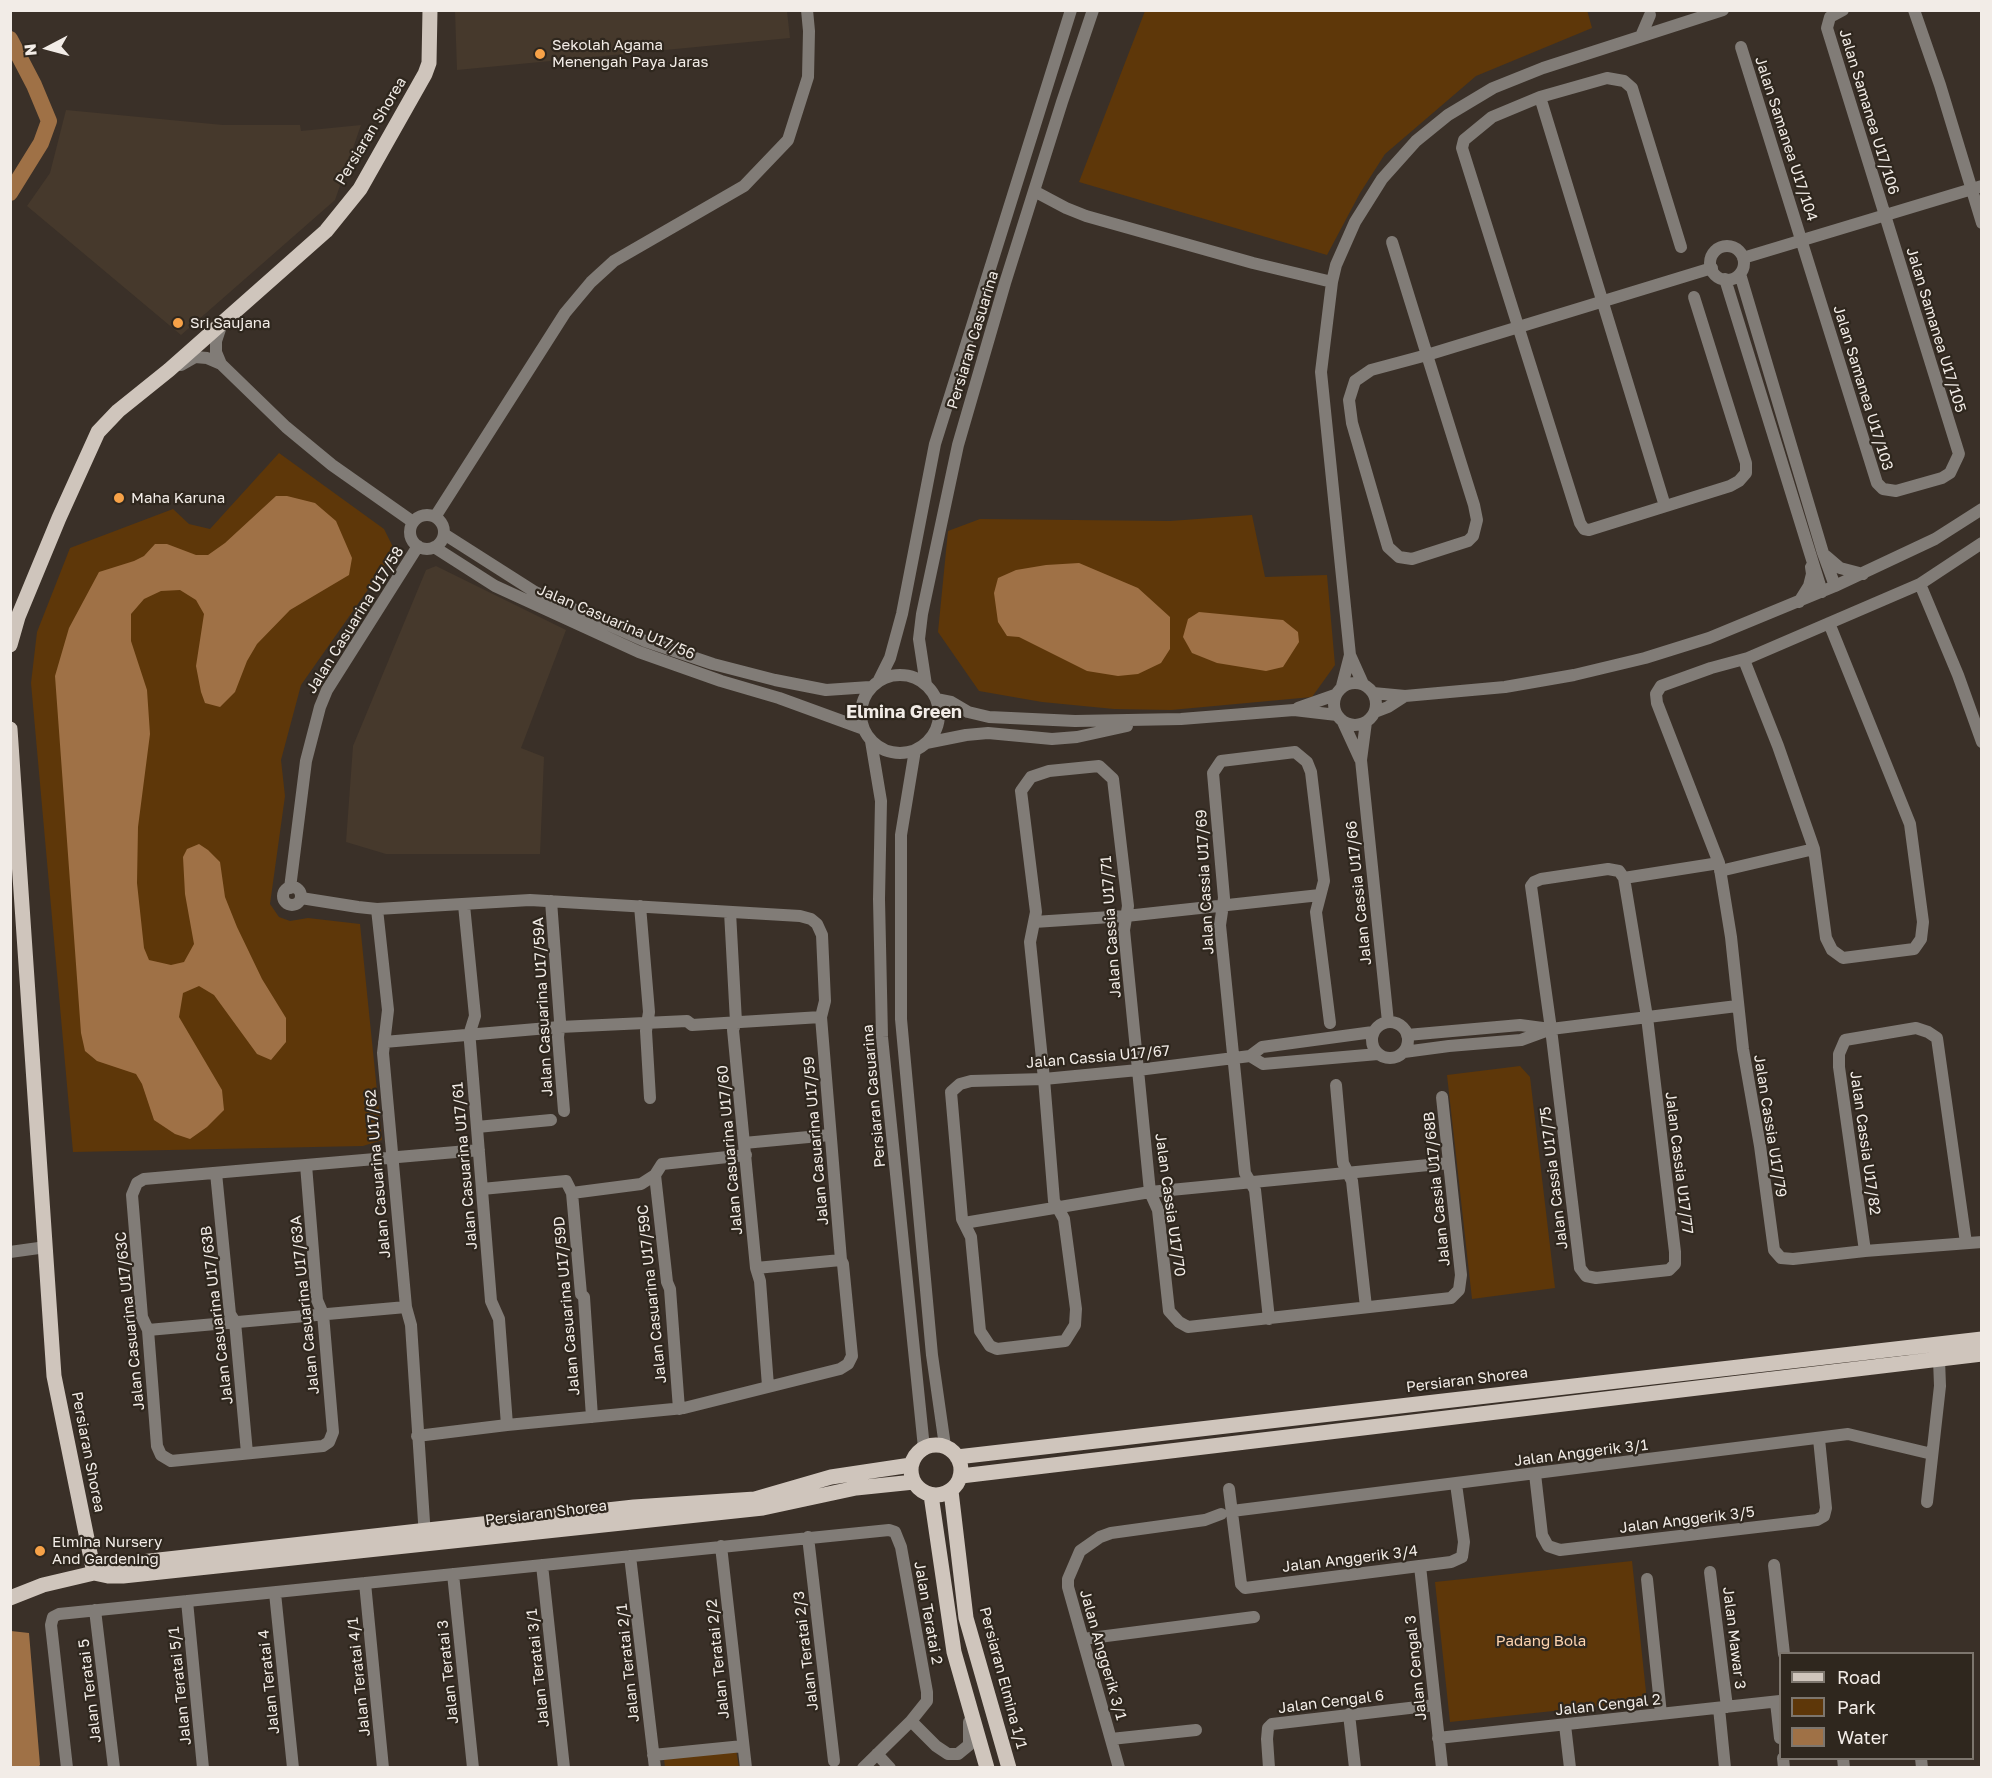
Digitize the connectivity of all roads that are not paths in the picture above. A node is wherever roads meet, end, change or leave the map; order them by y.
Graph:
1 (430, 10) edge
2 (807, 10) edge
3 (1071, 10) edge
4 (1093, 10) edge
5 (1723, 10) edge
6 (1843, 10) edge
7 (1914, 10) edge
8 (1649, 13) edge
9 (1660, 30) junction
10 (1641, 36) junction
11 (1741, 47) dead end
12 (1540, 97) junction
13 (1977, 187) edge
14 (1034, 191) junction
15 (1885, 215) junction
16 (1982, 223) edge
17 (1802, 240) junction
18 (1392, 242) dead end
19 (1681, 247) dead end
20 (1743, 258) junction
21 (1712, 268) junction
22 (1740, 274) junction
23 (1725, 279) junction
24 (1332, 282) junction
25 (1694, 297) dead end
26 (1603, 301) junction
27 (222, 323) junction
28 (1518, 327) junction
29 (1427, 355) junction
30 (221, 364) junction
31 (169, 370) junction
32 (1959, 454) joint
33 (1665, 506) junction
34 (1982, 509) edge
35 (435, 517) junction
36 (413, 522) junction
37 (444, 534) junction
38 (1982, 543) edge
39 (418, 546) junction
40 (434, 547) junction
41 (1817, 555) junction
42 (1863, 574) junction
43 (1920, 584) junction
44 (1835, 586) junction
45 (1822, 592) junction
46 (1799, 602) junction
47 (1829, 623) junction
48 (10, 645) edge
49 (1350, 655) junction
50 (1744, 660) junction
51 (875, 684) junction
52 (1363, 684) junction
53 (926, 685) junction
54 (1339, 691) junction
55 (1373, 693) junction
56 (1405, 696) junction
57 (936, 699) junction
58 (1294, 710) junction
59 (1375, 712) junction
60 (1340, 718) junction
61 (1152, 720) junction
62 (1366, 722) junction
63 (10, 729) edge
64 (864, 729) junction
65 (871, 741) junction
66 (1982, 742) edge
67 (926, 743) junction
68 (915, 750) junction
69 (1361, 760) junction
70 (1814, 849) junction
71 (1720, 867) junction
72 (1621, 874) junction
73 (290, 888) joint
74 (1320, 895) junction
75 (551, 901) junction
76 (464, 905) junction
77 (640, 906) junction
78 (1223, 906) junction
79 (377, 909) junction
80 (730, 912) junction
81 (1126, 916) junction
82 (1034, 922) junction
83 (1737, 1006) junction
84 (820, 1017) junction
85 (1647, 1017) junction
86 (736, 1022) junction
87 (1388, 1022) junction
88 (1330, 1023) dead end
89 (647, 1024) junction
90 (560, 1028) junction
91 (1551, 1029) junction
92 (1373, 1032) junction
93 (469, 1035) junction
94 (1407, 1035) junction
95 (1320, 1040) junction
96 (384, 1042) junction
97 (1404, 1052) junction
98 (1378, 1054) junction
99 (1250, 1056) junction
100 (1234, 1058) junction
101 (1322, 1059) junction
102 (1138, 1070) junction
103 (1044, 1078) junction
104 (1336, 1085) dead end
105 (1442, 1097) dead end
106 (650, 1098) dead end
107 (564, 1111) dead end
108 (551, 1120) dead end
109 (477, 1127) junction
110 (830, 1135) junction
111 (745, 1149) junction
112 (479, 1150) junction
113 (391, 1158) junction
114 (1449, 1163) junction
115 (306, 1165) junction
116 (1348, 1172) junction
117 (216, 1173) junction
118 (655, 1175) junction
119 (1251, 1183) junction
120 (482, 1189) junction
121 (1150, 1192) junction
122 (572, 1193) junction
123 (1058, 1206) junction
124 (964, 1223) junction
125 (1982, 1242) edge
126 (1966, 1243) junction
127 (45, 1247) junction
128 (1865, 1251) junction
129 (10, 1252) edge
130 (841, 1260) junction
131 (756, 1268) junction
132 (1630, 1274) joint
133 (406, 1307) junction
134 (1366, 1307) junction
135 (323, 1314) junction
136 (1269, 1318) junction
137 (235, 1322) junction
138 (148, 1330) junction
139 (1981, 1340) edge
140 (1896, 1350) junction
141 (1982, 1354) edge
142 (1939, 1359) junction
143 (768, 1386) junction
144 (679, 1409) junction
145 (592, 1417) junction
146 (507, 1425) junction
147 (417, 1436) junction
148 (1819, 1439) junction
149 (945, 1446) junction
150 (924, 1448) junction
151 (247, 1454) junction
152 (1932, 1454) junction
153 (957, 1457) junction
154 (911, 1465) junction
155 (1534, 1474) junction
156 (961, 1476) junction
157 (914, 1482) junction
158 (1456, 1484) junction
159 (1229, 1489) dead end
160 (951, 1491) junction
161 (931, 1495) junction
162 (1927, 1502) dead end
163 (1226, 1513) junction
164 (425, 1537) junction
165 (808, 1537) junction
166 (721, 1546) junction
167 (630, 1556) junction
168 (1774, 1564) dead end
169 (542, 1565) junction
170 (1420, 1566) junction
171 (1710, 1572) dead end
172 (94, 1573) junction
173 (453, 1574) junction
174 (1647, 1579) dead end
175 (365, 1583) junction
176 (275, 1593) junction
177 (10, 1598) edge
178 (187, 1601) junction
179 (95, 1610) junction
180 (1254, 1617) dead end
181 (1083, 1639) junction
182 (954, 1652) junction
183 (1784, 1652) edge
184 (1778, 1702) edge
185 (1435, 1705) junction
186 (1723, 1708) junction
187 (1349, 1714) junction
188 (1661, 1714) junction
189 (1779, 1720) edge
190 (911, 1721) junction
191 (1565, 1725) junction
192 (1196, 1731) dead end
193 (1438, 1738) junction
194 (1111, 1739) junction
195 (743, 1746) junction
196 (877, 1754) junction
197 (654, 1761) edge
198 (834, 1761) dead end
199 (67, 1767) edge
200 (114, 1767) edge
201 (203, 1767) edge
202 (293, 1767) edge
203 (383, 1767) edge
204 (473, 1767) edge
205 (564, 1767) edge
206 (746, 1767) edge
207 (863, 1767) edge
208 (890, 1767) edge
209 (987, 1767) edge
210 (1009, 1767) edge
211 (1119, 1767) edge
212 (1269, 1767) edge
213 (1355, 1767) edge
214 (1442, 1767) edge
215 (1570, 1767) edge
216 (1725, 1767) edge

1 - 27 main road, Persiaran Shorea
2 - 35 street
3 - 51 street, Persiaran Casuarina
4 - 14 street, Persiaran Casuarina
5 - 9 street
6 - 15 street, Jalan Samanea U17/106
7 - 13 street
8 - 9 street
8 - 10 street
9 - 10 street
10 - 24 street
11 - 17 street, Jalan Samanea U17/104
12 - 19 street
12 - 26 street
12 - 28 street
13 - 15 street
13 - 16 street
14 - 24 street
14 - 53 street, Persiaran Casuarina
15 - 17 street
15 - 32 street, Jalan Samanea U17/105
17 - 20 street
17 - 32 street, Jalan Samanea U17/103
18 - 29 street
20 - 21 street
20 - 22 street
21 - 23 street
21 - 26 street
22 - 23 street
22 - 41 street
23 - 41 street
24 - 49 street
25 - 33 street
26 - 28 street
26 - 33 street
27 - 30 street
27 - 31 main road, Persiaran Shorea
28 - 29 street
28 - 33 street
29 - 29 street
30 - 31 street
30 - 36 street
31 - 48 main road
34 - 42 street
35 - 36 street
35 - 37 street
36 - 39 street
37 - 40 street
37 - 51 street, Jalan Casuarina U17/56
38 - 43 street
39 - 40 street
39 - 73 street, Jalan Casuarina U17/58
40 - 64 street, Jalan Casuarina U17/56
41 - 42 street
41 - 44 street
41 - 45 street
41 - 46 street
42 - 44 street
43 - 47 street
43 - 66 street
44 - 45 street
45 - 46 street
46 - 56 street
47 - 50 street
47 - 70 street
49 - 52 street
49 - 54 street
50 - 70 street
50 - 71 street, Jalan Cassia U17/79
51 - 53 street
51 - 64 street
52 - 54 street
52 - 55 street
53 - 57 street
54 - 58 street
54 - 60 street
55 - 56 street
55 - 59 street
56 - 59 street
57 - 61 street
57 - 67 street
58 - 60 street
58 - 61 street
59 - 62 street
60 - 62 street
60 - 69 street, Jalan Cassia U17/66
61 - 67 street
62 - 69 street, Jalan Cassia U17/66
63 - 127 main road, Persiaran Shorea
64 - 65 street
65 - 68 street
65 - 150 street, Persiaran Casuarina
67 - 68 street
68 - 149 street
69 - 87 street, Jalan Cassia U17/66
70 - 71 street
71 - 72 street
71 - 83 street, Jalan Cassia U17/79
72 - 85 street
72 - 91 street
73 - 79 street, Jalan Casuarina U17/59
74 - 78 street
74 - 78 street, Jalan Cassia U17/69
74 - 88 street
75 - 76 street, Jalan Casuarina U17/59
75 - 77 street, Jalan Casuarina U17/59
75 - 90 street, Jalan Casuarina U17/59A
76 - 79 street, Jalan Casuarina U17/59
76 - 93 street, Jalan Casuarina U17/61
77 - 80 street, Jalan Casuarina U17/59
77 - 89 street
78 - 81 street
78 - 100 street, Jalan Cassia U17/69
79 - 96 street, Jalan Casuarina U17/62
80 - 84 street, Jalan Casuarina U17/59
80 - 86 street, Jalan Casuarina U17/60
81 - 82 street
81 - 82 street, Jalan Cassia U17/71
81 - 102 street, Jalan Cassia U17/71
82 - 103 street
83 - 85 street
83 - 128 street, Jalan Cassia U17/79
84 - 86 street
84 - 110 street, Jalan Casuarina U17/59
85 - 91 street
85 - 132 street, Jalan Cassia U17/77
86 - 89 street
86 - 111 street, Jalan Casuarina U17/60
87 - 92 street
87 - 94 street
89 - 90 street
89 - 106 street
90 - 93 street
90 - 107 street, Jalan Casuarina U17/59A
91 - 94 street
91 - 97 street
91 - 132 street, Jalan Cassia U17/75
92 - 95 street, Jalan Cassia U17/67
92 - 98 street
93 - 96 street
93 - 109 street, Jalan Casuarina U17/61
94 - 97 street
95 - 99 street, Jalan Cassia U17/67
95 - 101 street
96 - 113 street, Jalan Casuarina U17/62
97 - 98 street
98 - 101 street, Jalan Cassia U17/67
99 - 100 street, Jalan Cassia U17/67
99 - 101 street, Jalan Cassia U17/67
100 - 102 street, Jalan Cassia U17/67
100 - 119 street, Jalan Cassia U17/69
102 - 103 street, Jalan Cassia U17/67
102 - 121 street, Jalan Cassia U17/70
103 - 123 street
103 - 124 street, Jalan Cassia U17/67
104 - 116 street
105 - 114 street, Jalan Cassia U17/68B
108 - 109 street
109 - 112 street, Jalan Casuarina U17/61
110 - 111 street
110 - 130 street, Jalan Casuarina U17/59
111 - 118 street
111 - 131 street, Jalan Casuarina U17/60
112 - 113 street
112 - 120 street, Jalan Casuarina U17/61
113 - 115 street
113 - 133 street, Jalan Casuarina U17/62
114 - 116 street
114 - 134 street, Jalan Cassia U17/68B
115 - 117 street
115 - 135 street, Jalan Casuarina U17/63A
116 - 119 street
116 - 134 street
117 - 137 street, Jalan Casuarina U17/63B
117 - 138 street, Jalan Casuarina U17/63C
118 - 122 street
118 - 144 street, Jalan Casuarina U17/59C
119 - 121 street
119 - 136 street, Jalan Cassia U17/69
120 - 122 street
120 - 146 street, Jalan Casuarina U17/61
121 - 123 street
121 - 136 street, Jalan Cassia U17/70
122 - 145 street, Jalan Casuarina U17/59D
123 - 124 street
123 - 124 street
125 - 126 street
126 - 128 street
126 - 128 street, Jalan Cassia U17/82
127 - 129 street
127 - 172 main road, Persiaran Shorea
130 - 131 street
130 - 143 street, Jalan Casuarina U17/59
131 - 143 street, Jalan Casuarina U17/60
133 - 135 street
133 - 147 street, Jalan Casuarina U17/62
134 - 136 street, Jalan Cassia U17/68B
135 - 137 street
135 - 151 street, Jalan Casuarina U17/63A
137 - 138 street
137 - 151 street, Jalan Casuarina U17/63B
138 - 151 street, Jalan Casuarina U17/63C
139 - 140 main road, Persiaran Shorea
139 - 142 main road
140 - 142 main road
140 - 153 main road, Persiaran Shorea
141 - 142 main road
142 - 152 street
142 - 156 main road
143 - 144 street, Jalan Casuarina U17/59
144 - 145 street, Jalan Casuarina U17/59
145 - 146 street, Jalan Casuarina U17/59
146 - 147 street, Jalan Casuarina U17/59
147 - 164 street, Jalan Casuarina U17/62
148 - 152 street, Jalan Anggerik 3/1
148 - 155 street, Jalan Anggerik 3/1
148 - 155 street, Jalan Anggerik 3/5
149 - 150 main road
149 - 153 main road
150 - 154 main road
152 - 162 street
153 - 156 main road
154 - 157 main road
154 - 164 main road, Persiaran Shorea
155 - 158 street, Jalan Anggerik 3/1
156 - 160 main road
157 - 161 main road
157 - 164 main road, Persiaran Shorea
158 - 163 street, Jalan Anggerik 3/1
158 - 170 street, Jalan Anggerik 3/4
159 - 163 street
160 - 161 main road
160 - 210 main road, Persiaran Elmina 1/1
161 - 182 main road
163 - 170 street, Jalan Anggerik 3/4
163 - 181 street, Jalan Anggerik 3/1
164 - 172 main road, Persiaran Shorea
164 - 172 main road, Persiaran Shorea
165 - 166 street
165 - 190 street, Jalan Teratai 2
165 - 198 street, Jalan Teratai 2/3
166 - 167 street
166 - 195 street, Jalan Teratai 2/2
167 - 169 street
167 - 197 street, Jalan Teratai 2/1
168 - 183 street
169 - 173 street
169 - 205 street, Jalan Teratai 3/1
170 - 185 street, Jalan Cengal 3
171 - 186 street, Jalan Mawar 3
172 - 177 main road
173 - 175 street
173 - 204 street, Jalan Teratai 3
174 - 188 street
175 - 176 street
175 - 203 street, Jalan Teratai 4/1
176 - 178 street
176 - 202 street, Jalan Teratai 4
178 - 179 street
178 - 201 street, Jalan Teratai 5/1
179 - 199 street
179 - 200 street, Jalan Teratai 5
180 - 181 street
181 - 194 street, Jalan Anggerik 3/1
182 - 190 street
182 - 209 main road
184 - 186 street, Jalan Cengal 2
184 - 189 street
185 - 187 street, Jalan Cengal 6
185 - 193 street, Jalan Cengal 3
186 - 188 street, Jalan Cengal 2
186 - 216 street, Jalan Mawar 3
187 - 212 street, Jalan Cengal 6
187 - 213 street
188 - 191 street, Jalan Cengal 2
190 - 196 street
191 - 193 street, Jalan Cengal 2
191 - 215 street
192 - 194 street
193 - 214 street, Jalan Cengal 3
194 - 211 street, Jalan Anggerik 3/1
195 - 197 street
195 - 206 street, Jalan Teratai 2/2
196 - 207 street
196 - 208 street

